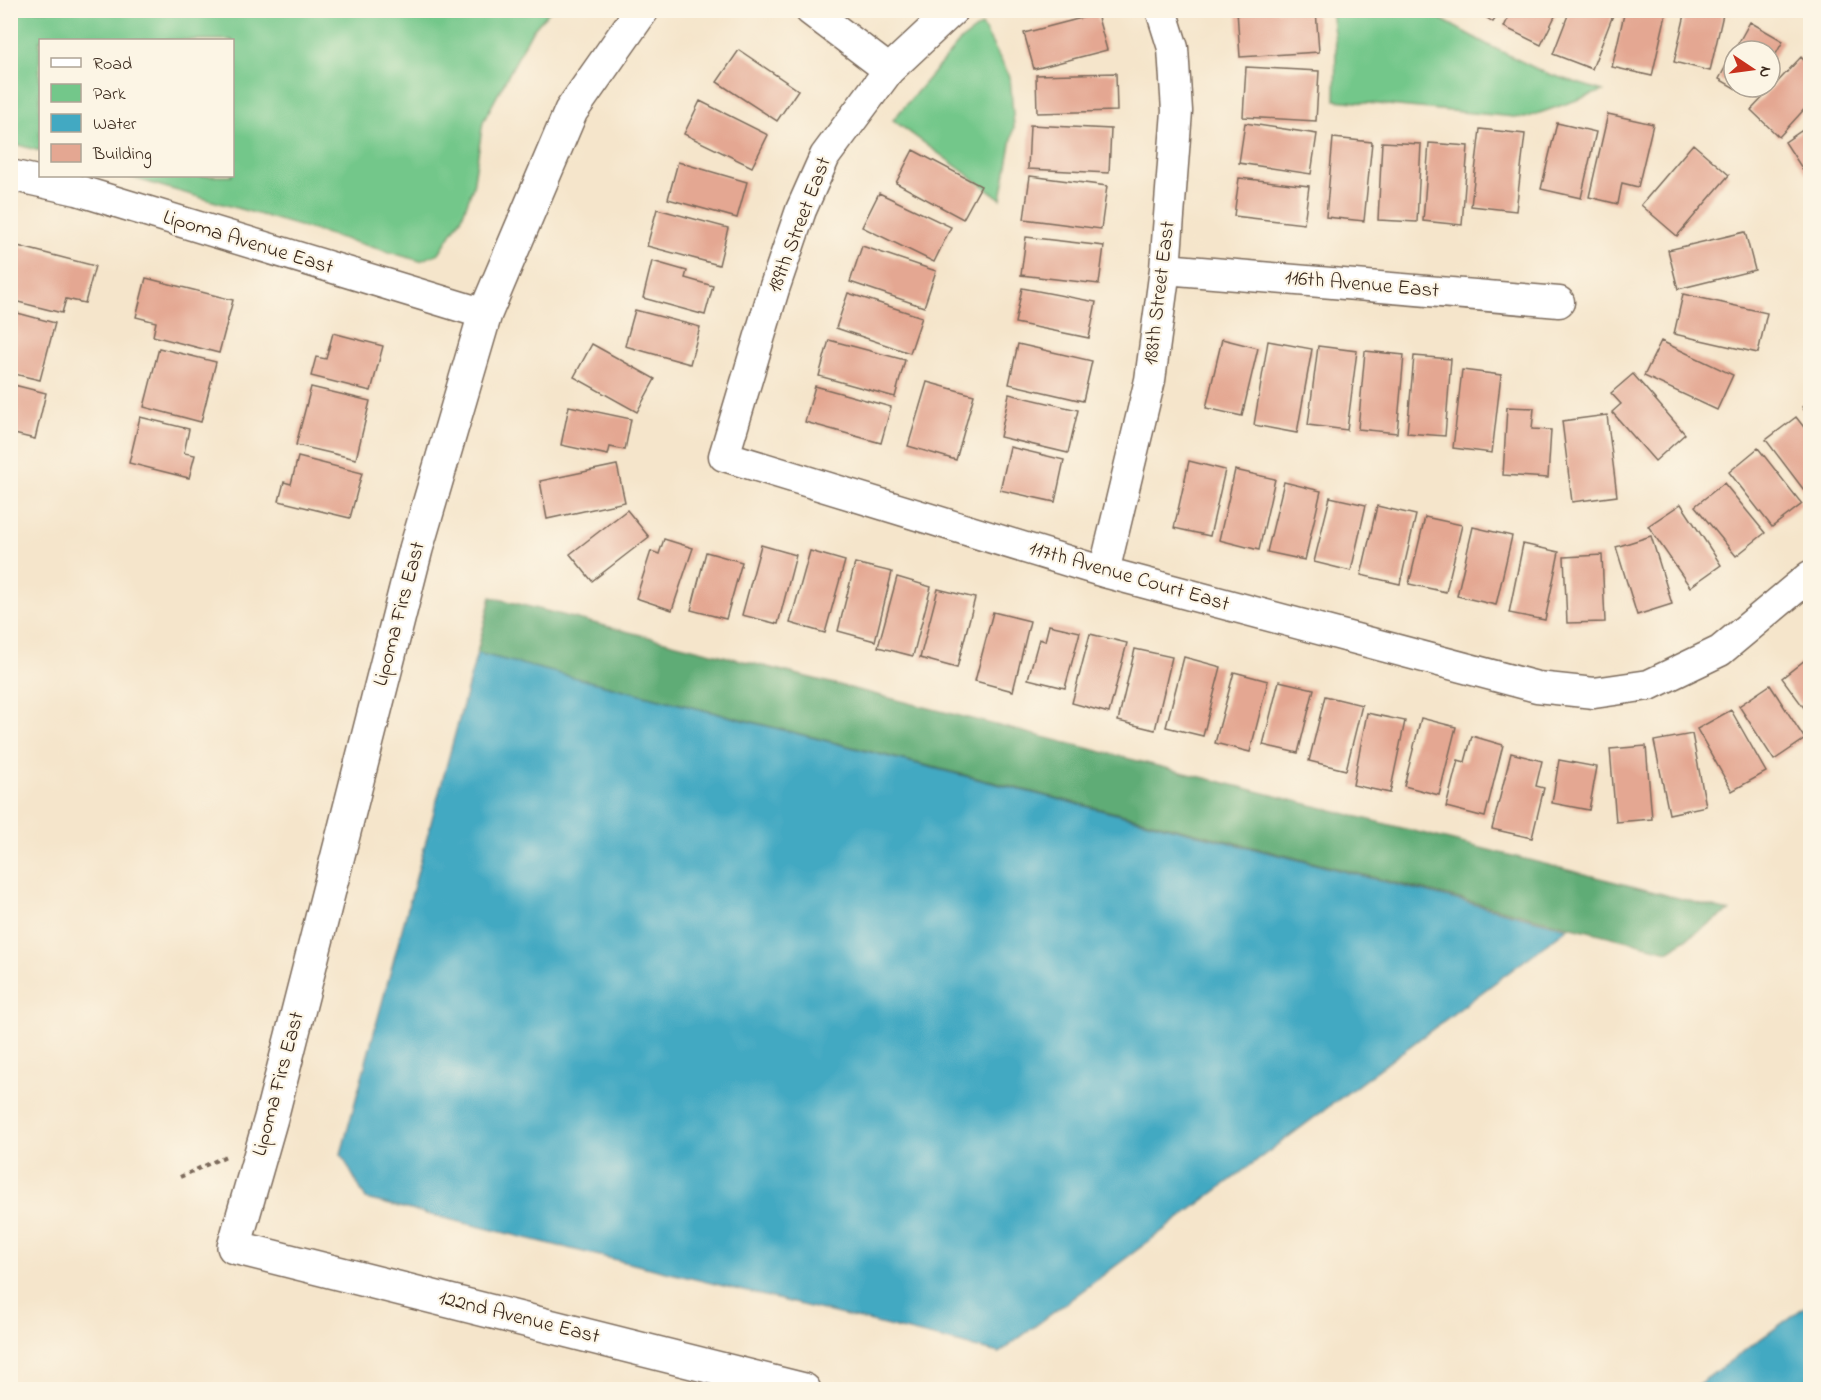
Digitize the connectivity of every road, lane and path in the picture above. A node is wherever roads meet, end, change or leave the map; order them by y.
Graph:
1 (642, 10) edge
2 (810, 10) edge
3 (953, 10) edge
4 (1161, 10) edge
5 (889, 70) junction
6 (10, 175) edge
7 (1165, 268) junction
8 (1559, 302) dead end
9 (485, 314) junction
10 (724, 456) joint
11 (1104, 572) junction
12 (1810, 576) edge
13 (234, 1247) joint
14 (804, 1389) edge

1 - 9 street, Lipoma Firs East
2 - 5 street
3 - 5 street, 189th Street East
4 - 7 street, 188th Street East
5 - 10 street, 189th Street East
6 - 9 street, Lipoma Avenue East
7 - 8 street, 116th Avenue East
7 - 11 street, 188th Street East
9 - 13 street, Lipoma Firs East
10 - 11 street, 117th Avenue Court East
11 - 12 street, 117th Avenue Court East
13 - 14 street, 122nd Avenue East

